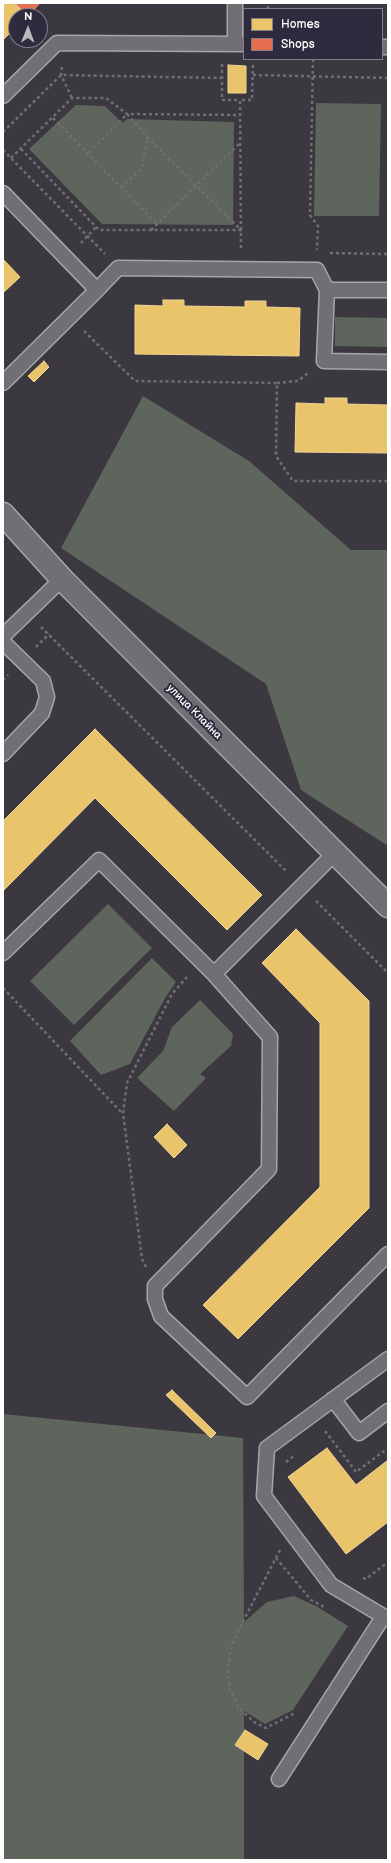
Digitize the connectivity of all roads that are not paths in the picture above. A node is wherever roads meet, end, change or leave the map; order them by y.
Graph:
1 (235, 3) edge
2 (234, 44) edge
3 (3, 96) edge
4 (3, 193) edge
5 (97, 290) junction
6 (326, 290) junction
7 (388, 290) edge
8 (388, 362) edge
9 (4, 378) edge
10 (3, 514) edge
11 (62, 579) junction
12 (3, 636) edge
13 (3, 642) edge
14 (3, 754) edge
15 (334, 854) junction
16 (388, 906) edge
17 (3, 953) edge
18 (214, 974) junction
19 (388, 1254) edge
20 (388, 1359) edge
21 (333, 1399) junction
22 (388, 1411) edge
23 (386, 1618) edge
24 (279, 1779) dead end

1 - 2 lane
2 - 3 lane
4 - 5 lane
5 - 6 lane
5 - 9 lane
6 - 7 lane
6 - 8 lane
10 - 11 street, улица Клайна
11 - 12 lane
11 - 15 street, улица Клайна
13 - 14 lane
15 - 16 street, улица Клайна
15 - 18 lane
17 - 18 lane
18 - 19 lane
20 - 21 lane
21 - 22 lane
21 - 23 lane
23 - 24 lane

